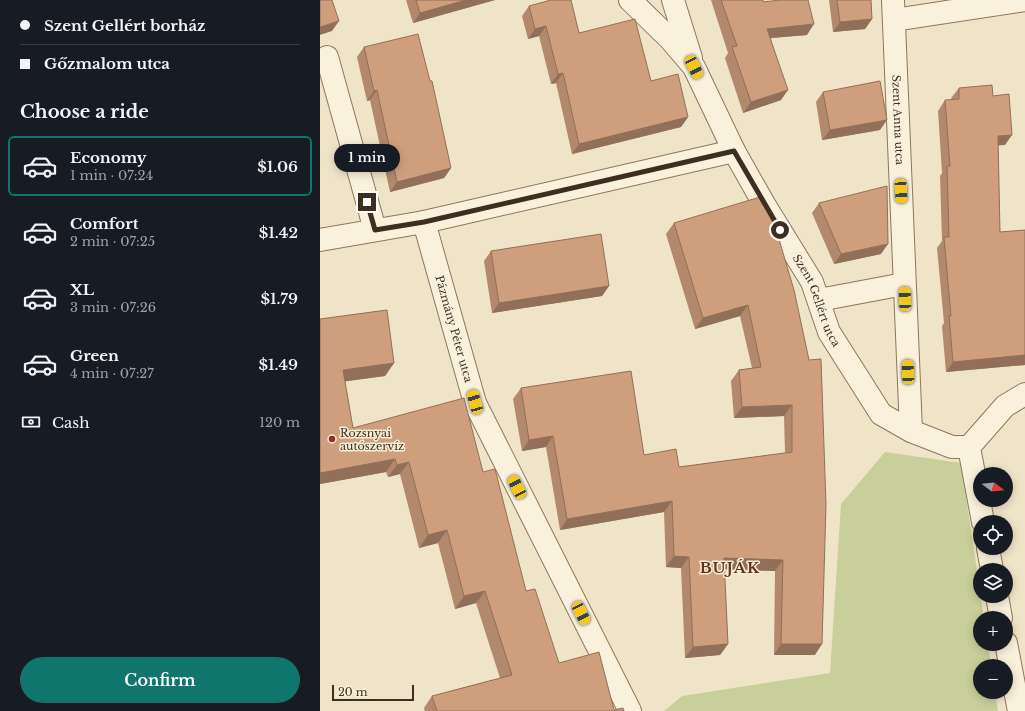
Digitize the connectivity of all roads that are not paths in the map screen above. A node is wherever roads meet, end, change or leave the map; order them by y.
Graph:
1 (630, 0) edge
2 (674, 0) edge
3 (1025, 0) edge
4 (894, 10) edge
5 (327, 57) dead end
6 (694, 67) junction
7 (734, 151) junction
8 (424, 222) junction
9 (375, 230) junction
10 (320, 240) edge
11 (904, 284) junction
12 (819, 300) junction
13 (1025, 394) edge
14 (911, 431) junction
15 (969, 447) junction
16 (982, 515) edge
17 (1008, 651) edge
18 (630, 711) edge
19 (1019, 711) edge

1 - 6 street, Szent Gellért utca
2 - 6 street
3 - 4 street
4 - 11 street, Szent Anna utca
5 - 9 street
6 - 7 street, Szent Gellért utca
7 - 8 street
7 - 12 street, Szent Gellért utca
8 - 9 street
8 - 18 street, Pázmány Péter utca
9 - 10 street
11 - 12 street
11 - 14 street, Szent Anna utca
12 - 14 street, Szent Gellért utca
13 - 15 street
14 - 15 street, Szent Gellért utca
15 - 16 street
17 - 19 street

